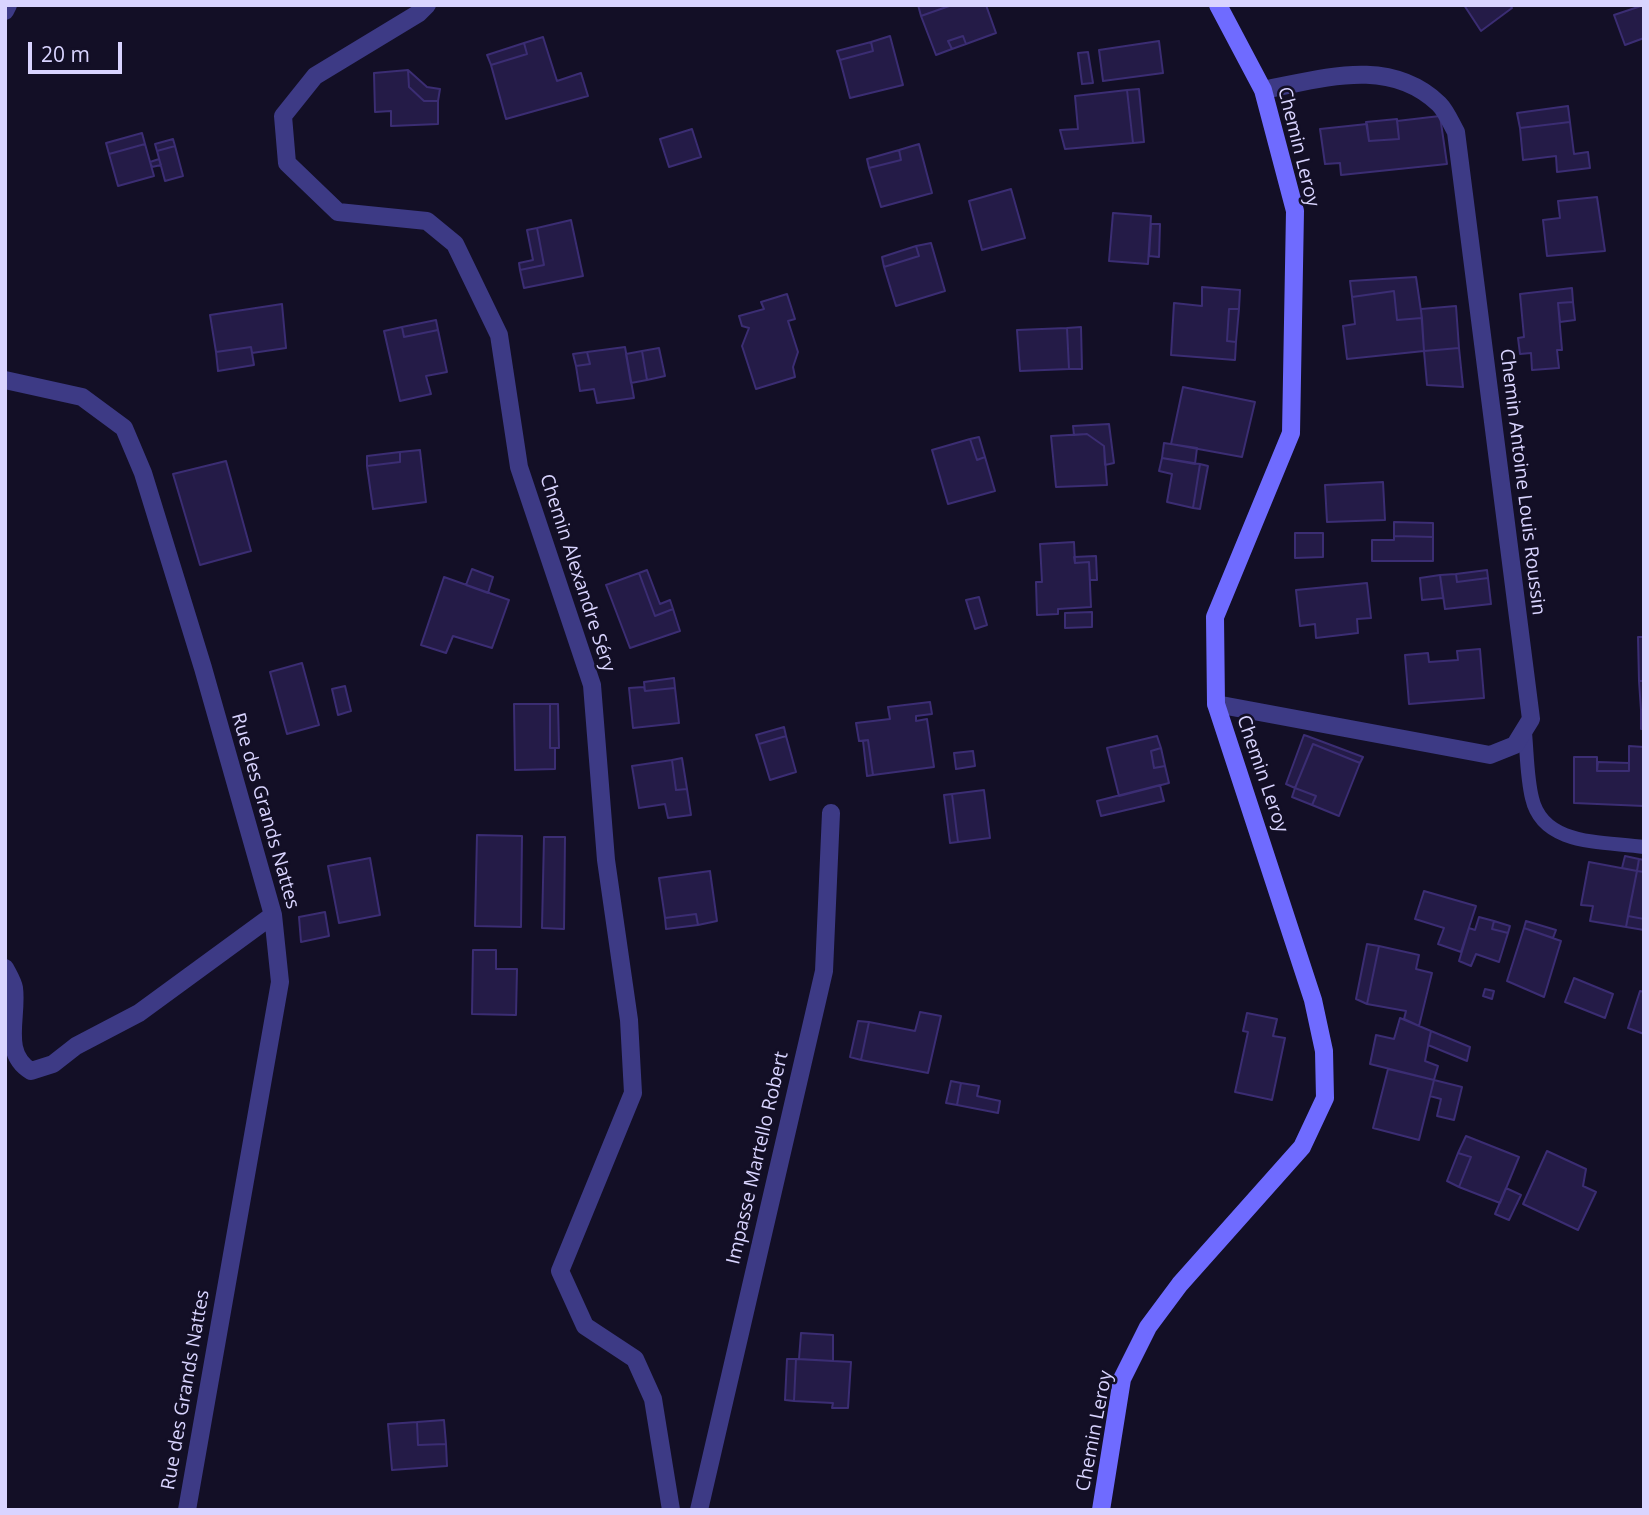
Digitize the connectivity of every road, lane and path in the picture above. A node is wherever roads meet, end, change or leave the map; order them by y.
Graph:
1 (8, 5) edge
2 (427, 5) edge
3 (1218, 5) edge
4 (5, 11) edge
5 (1263, 90) junction
6 (5, 380) edge
7 (1216, 704) junction
8 (1525, 733) junction
9 (831, 813) dead end
10 (1644, 847) edge
11 (273, 915) junction
12 (5, 968) edge
13 (187, 1510) edge
14 (671, 1510) edge
15 (699, 1510) edge
16 (1101, 1510) edge

1 - 4 street
2 - 14 street, Chemin Alexandre Séry
3 - 5 street, Chemin Leroy
5 - 7 street, Chemin Leroy
5 - 8 street, Chemin Antoine Louis Roussin
6 - 11 street, Rue des Grands Nattes
7 - 8 street
7 - 16 street, Chemin Leroy
8 - 10 lane
9 - 15 street, Impasse Martello Robert
11 - 12 street
11 - 13 street, Rue des Grands Nattes

